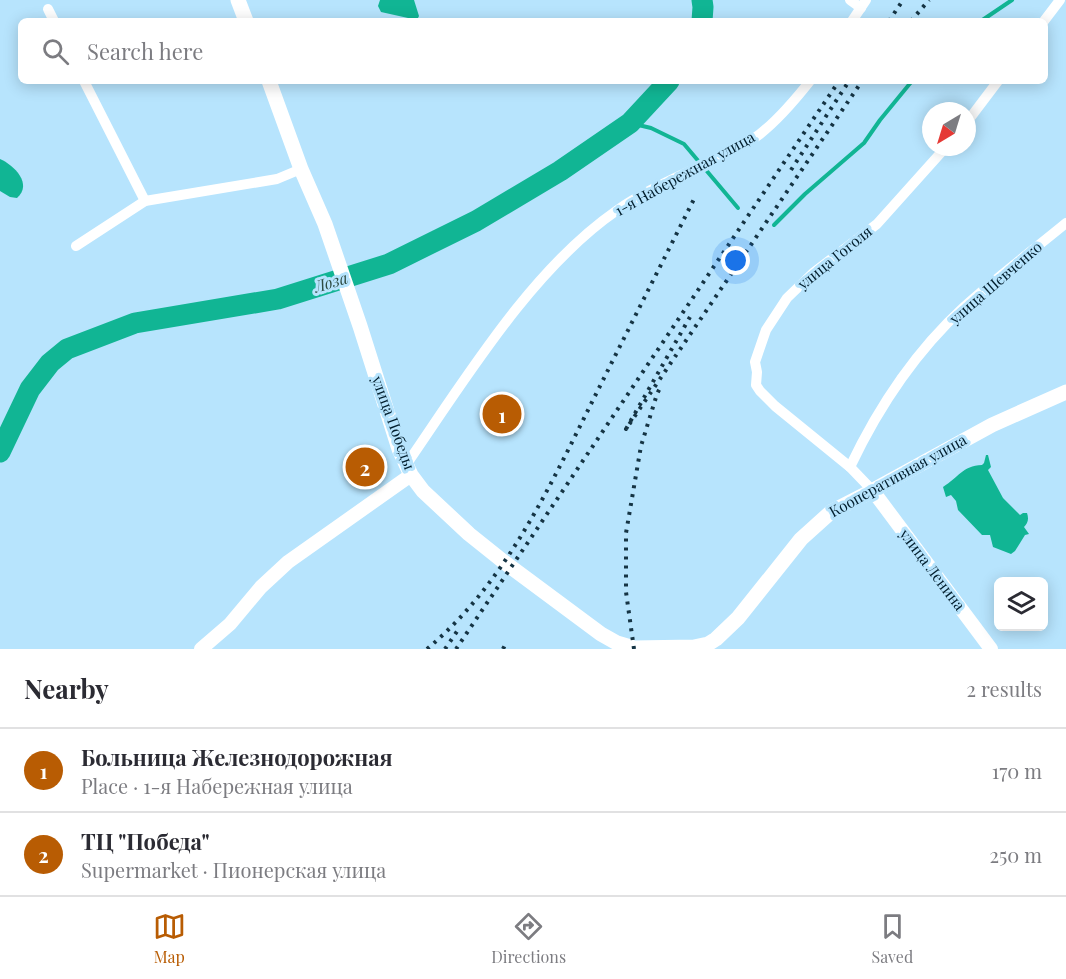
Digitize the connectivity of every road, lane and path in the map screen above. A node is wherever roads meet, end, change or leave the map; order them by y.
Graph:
1 (238, 0) edge
2 (850, 0) edge
3 (1060, 0) edge
4 (863, 4) edge
5 (48, 9) dead end
6 (52, 18) edge
7 (245, 18) edge
8 (854, 18) edge
9 (1046, 18) edge
10 (86, 84) edge
11 (270, 84) edge
12 (807, 84) edge
13 (997, 84) edge
14 (976, 110) edge
15 (938, 156) edge
16 (301, 169) junction
17 (145, 201) junction
18 (1066, 223) edge
19 (76, 246) dead end
20 (1066, 392) edge
21 (850, 466) junction
22 (408, 470) junction
23 (873, 491) junction
24 (572, 611) joint
25 (618, 646) edge
26 (696, 648) edge
27 (201, 649) edge
28 (991, 649) edge

1 - 7 main road
2 - 4 street
3 - 9 street
4 - 8 street
5 - 6 street
10 - 17 street
11 - 16 main road
12 - 22 street, 1-я Набережная улица
13 - 14 street
15 - 21 street, улица Гоголя
16 - 17 street
16 - 22 main road, улица Победы
17 - 19 street
18 - 21 street, улица Шевченко
20 - 23 main road, Кооперативная улица
21 - 23 street
22 - 24 main road, улица Победы
22 - 27 street
23 - 26 main road, Кооперативная улица
23 - 28 street, улица Ленина
24 - 25 main road, Кооперативная улица
25 - 26 main road, Кооперативная улица

